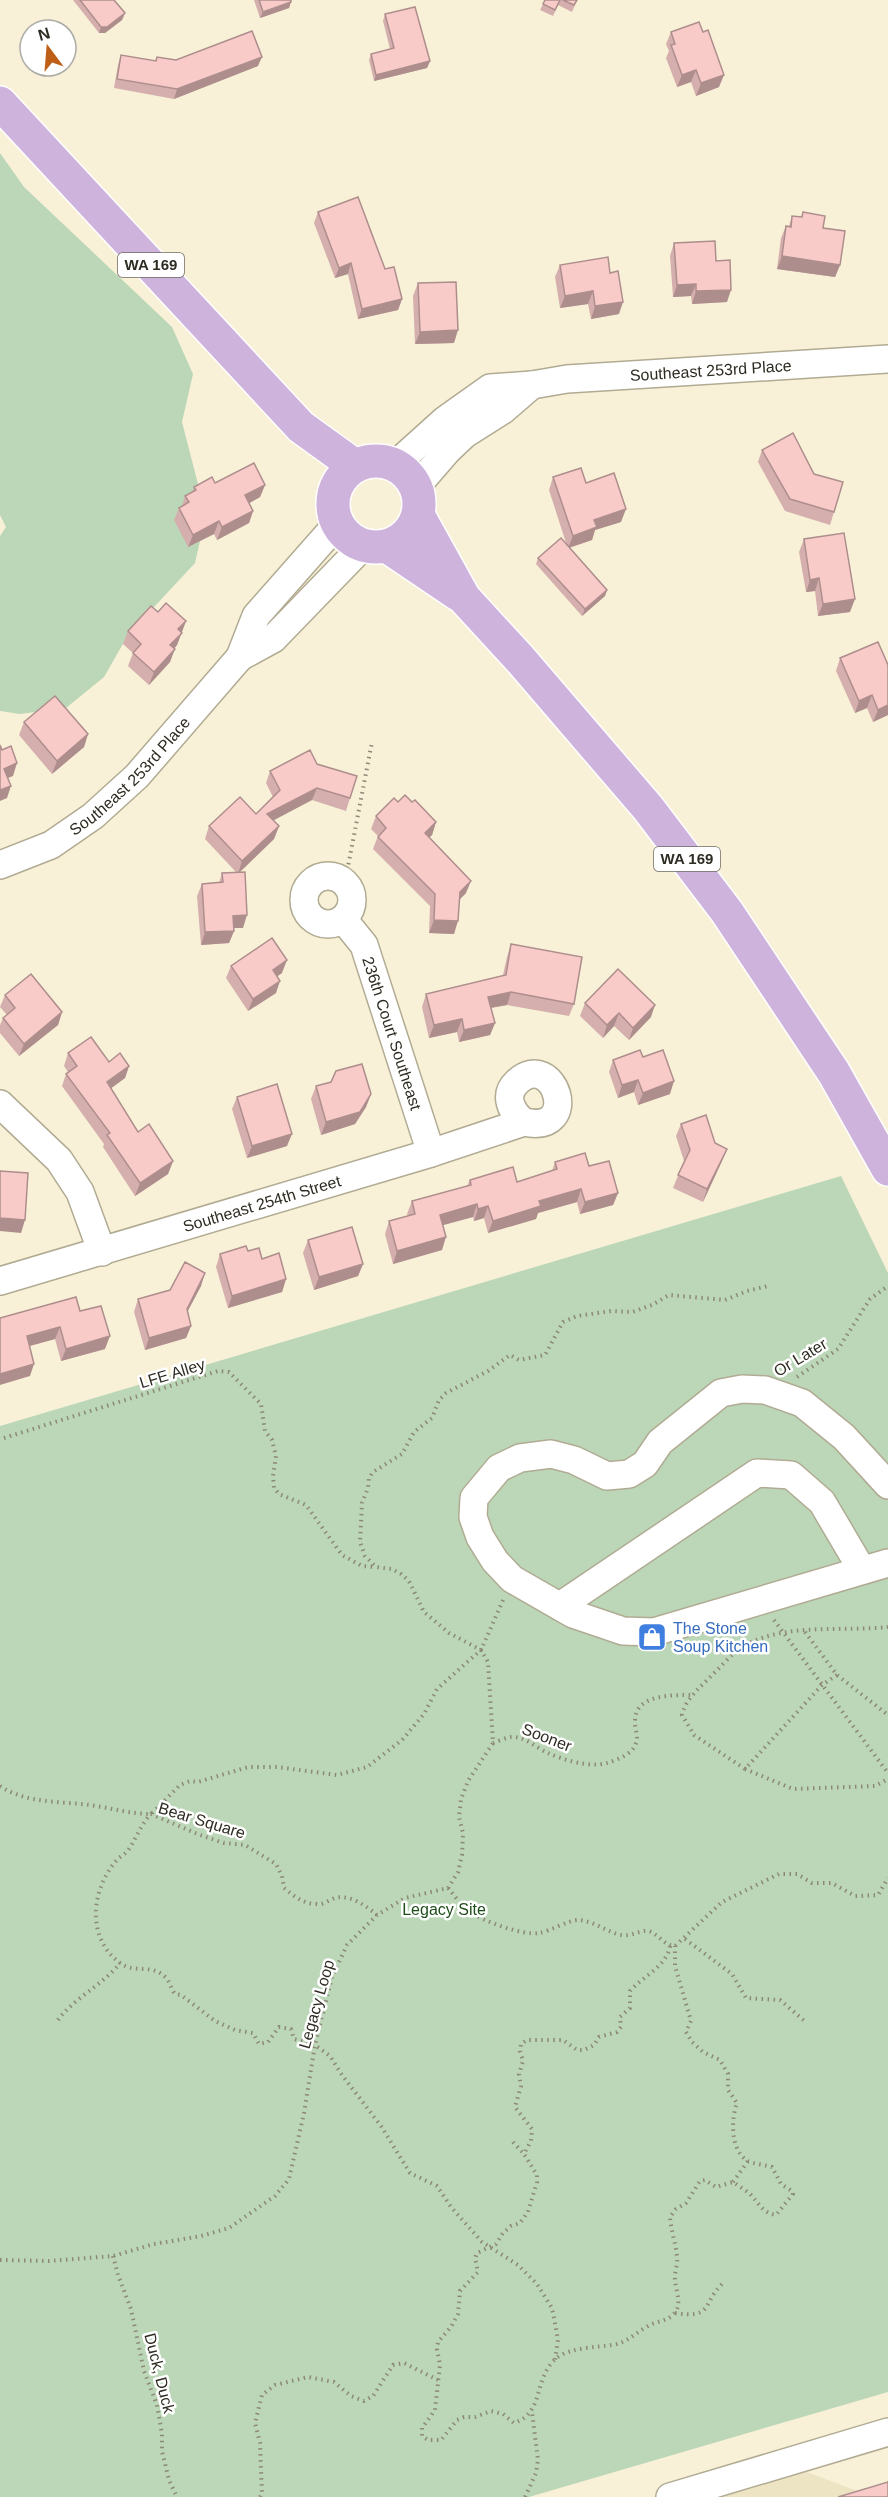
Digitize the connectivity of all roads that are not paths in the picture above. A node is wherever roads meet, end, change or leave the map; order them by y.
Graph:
1 (0, 104) edge
2 (888, 358) edge
3 (301, 427) junction
4 (355, 466) junction
5 (410, 489) junction
6 (336, 508) junction
7 (375, 545) junction
8 (464, 598) junction
9 (240, 657) junction
10 (0, 865) edge
11 (344, 919) junction
12 (0, 1104) edge
13 (524, 1122) dead end
14 (430, 1152) junction
15 (888, 1169) edge
16 (102, 1252) junction
17 (0, 1281) edge
18 (888, 1485) edge
19 (888, 1563) edge
20 (862, 1570) junction
21 (560, 1606) junction
22 (888, 2432) edge
23 (670, 2497) edge

1 - 3 main road, WA 169
2 - 5 street, Southeast 253rd Place
3 - 4 main road, WA 169
3 - 6 main road, WA 169
4 - 5 main road
4 - 6 main road
5 - 7 main road
5 - 8 main road, WA 169
6 - 7 main road, WA 169
6 - 9 street, Southeast 253rd Place
7 - 8 main road, WA 169
7 - 9 street, Southeast 253rd Place
8 - 15 main road, WA 169
9 - 10 street, Southeast 253rd Place
11 - 11 street
11 - 14 street, 236th Court Southeast
12 - 16 street
13 - 14 street, Southeast 254th Street
14 - 16 street, Southeast 254th Street
16 - 17 street, Southeast 254th Street
18 - 21 street
19 - 20 street
20 - 21 street
20 - 21 street
22 - 23 street

